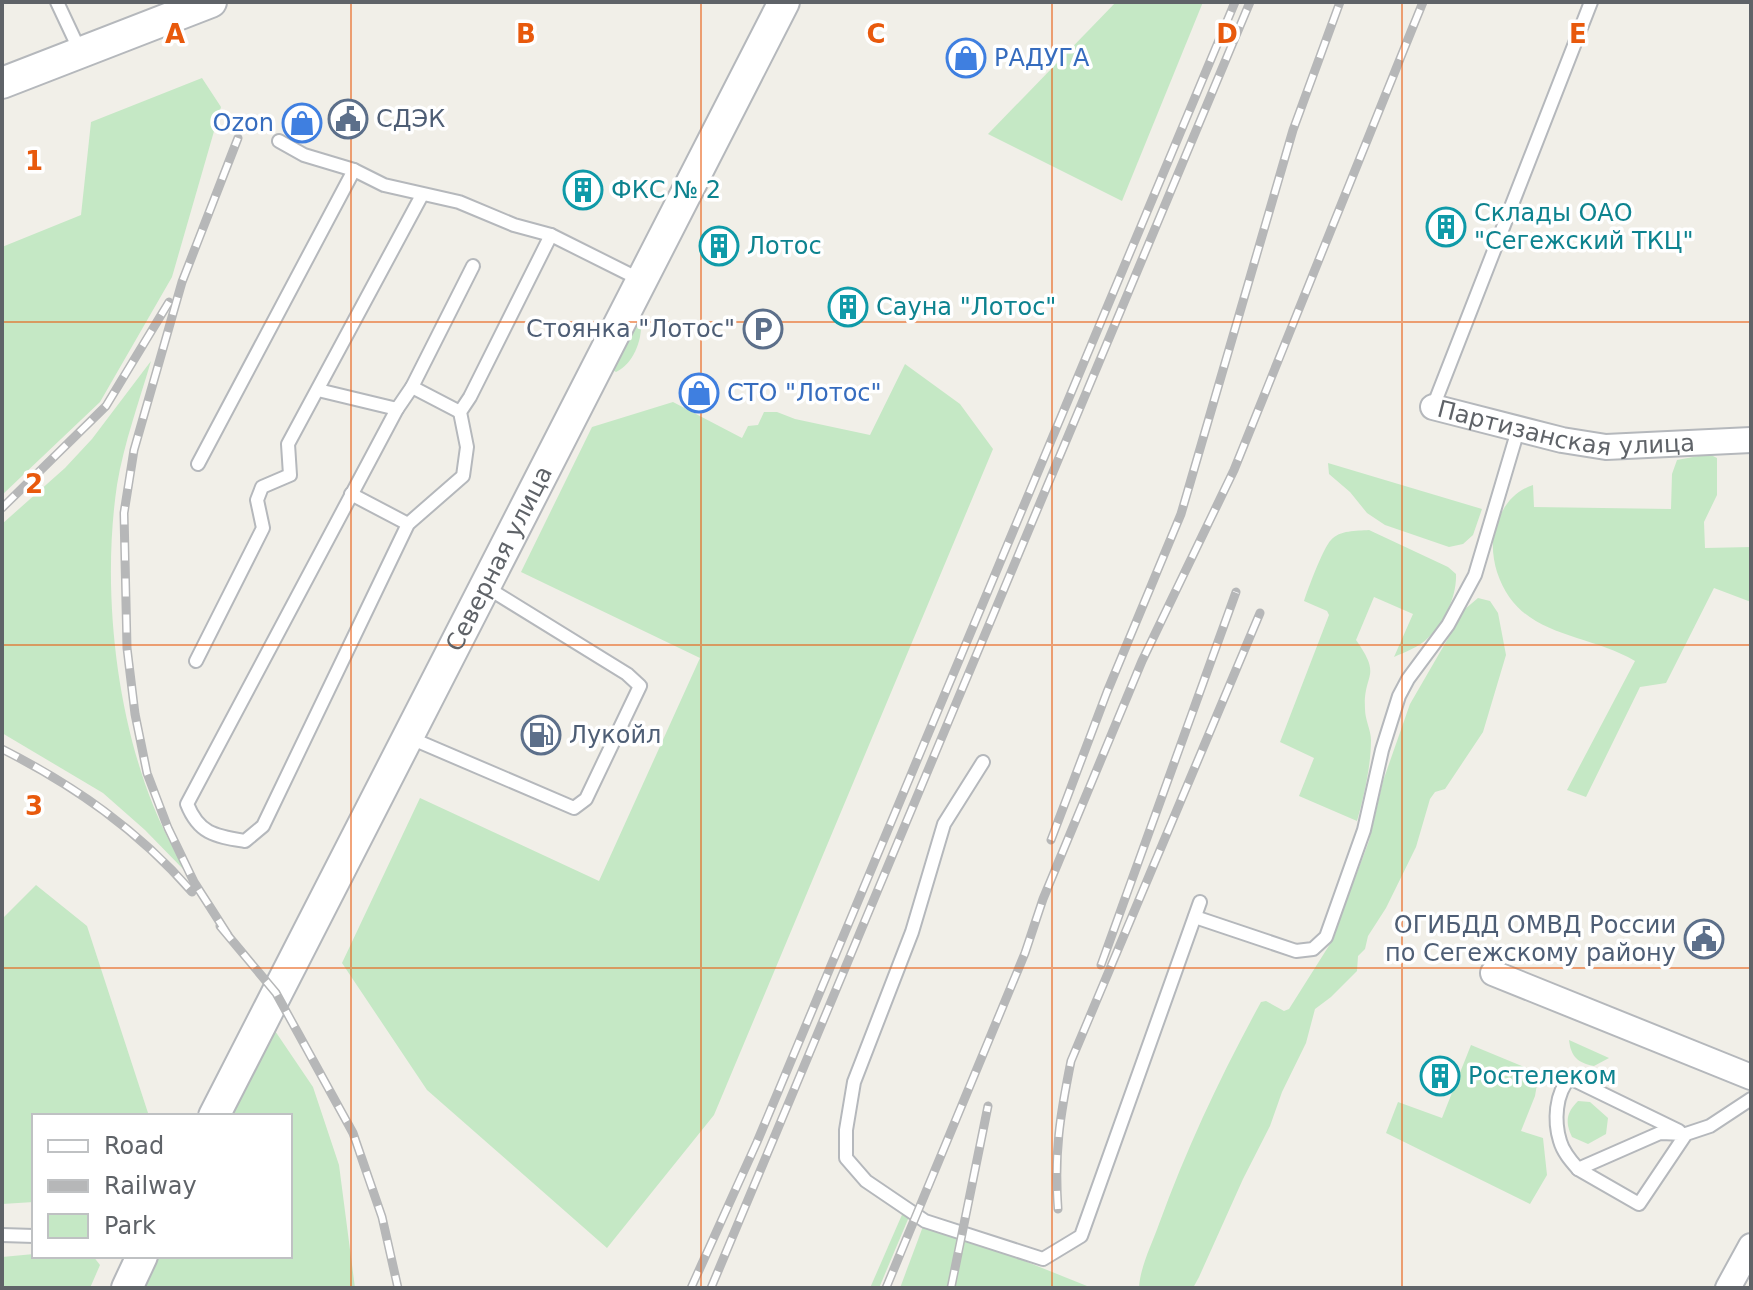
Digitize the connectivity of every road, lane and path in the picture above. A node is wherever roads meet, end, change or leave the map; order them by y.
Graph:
1 (57, 2) edge
2 (211, 2) edge
3 (784, 2) edge
4 (1591, 2) edge
5 (80, 51) junction
6 (2, 83) edge
7 (279, 141) dead end
8 (354, 170) junction
9 (422, 195) junction
10 (551, 235) junction
11 (473, 266) dead end
12 (641, 280) junction
13 (412, 387) junction
14 (318, 390) junction
15 (1433, 407) joint
16 (397, 409) junction
17 (460, 412) junction
18 (1518, 430) junction
19 (1751, 440) edge
20 (198, 464) dead end
21 (351, 494) junction
22 (408, 524) junction
23 (485, 586) junction
24 (196, 661) dead end
25 (408, 737) junction
26 (983, 762) dead end
27 (1200, 902) dead end
28 (1195, 917) junction
29 (1493, 973) dead end
30 (1751, 1077) edge
31 (1751, 1099) edge
32 (215, 1114) edge
33 (1686, 1134) junction
34 (1578, 1169) junction
35 (2, 1235) edge
36 (32, 1236) edge
37 (1751, 1246) edge
38 (141, 1258) edge
39 (127, 1288) edge
40 (1728, 1288) edge

1 - 5 lane
2 - 5 street
3 - 12 street, Северная улица
4 - 15 lane, Партизанская улица
5 - 6 street
7 - 8 lane
8 - 9 lane
8 - 20 lane
9 - 10 lane
9 - 14 lane
10 - 12 lane
10 - 17 lane
11 - 13 lane
12 - 23 street, Северная улица
13 - 16 lane
13 - 17 lane
14 - 16 lane
14 - 24 lane
15 - 18 street, Партизанская улица
16 - 21 lane
17 - 22 lane
18 - 19 street, Партизанская улица
18 - 28 lane
21 - 22 lane
21 - 22 lane
23 - 25 street, Северная улица
23 - 25 lane
25 - 32 street, Северная улица
26 - 28 lane
27 - 28 lane
29 - 30 street
31 - 33 lane
33 - 34 lane
33 - 34 lane
33 - 34 lane
35 - 36 lane
37 - 40 street
38 - 39 street

